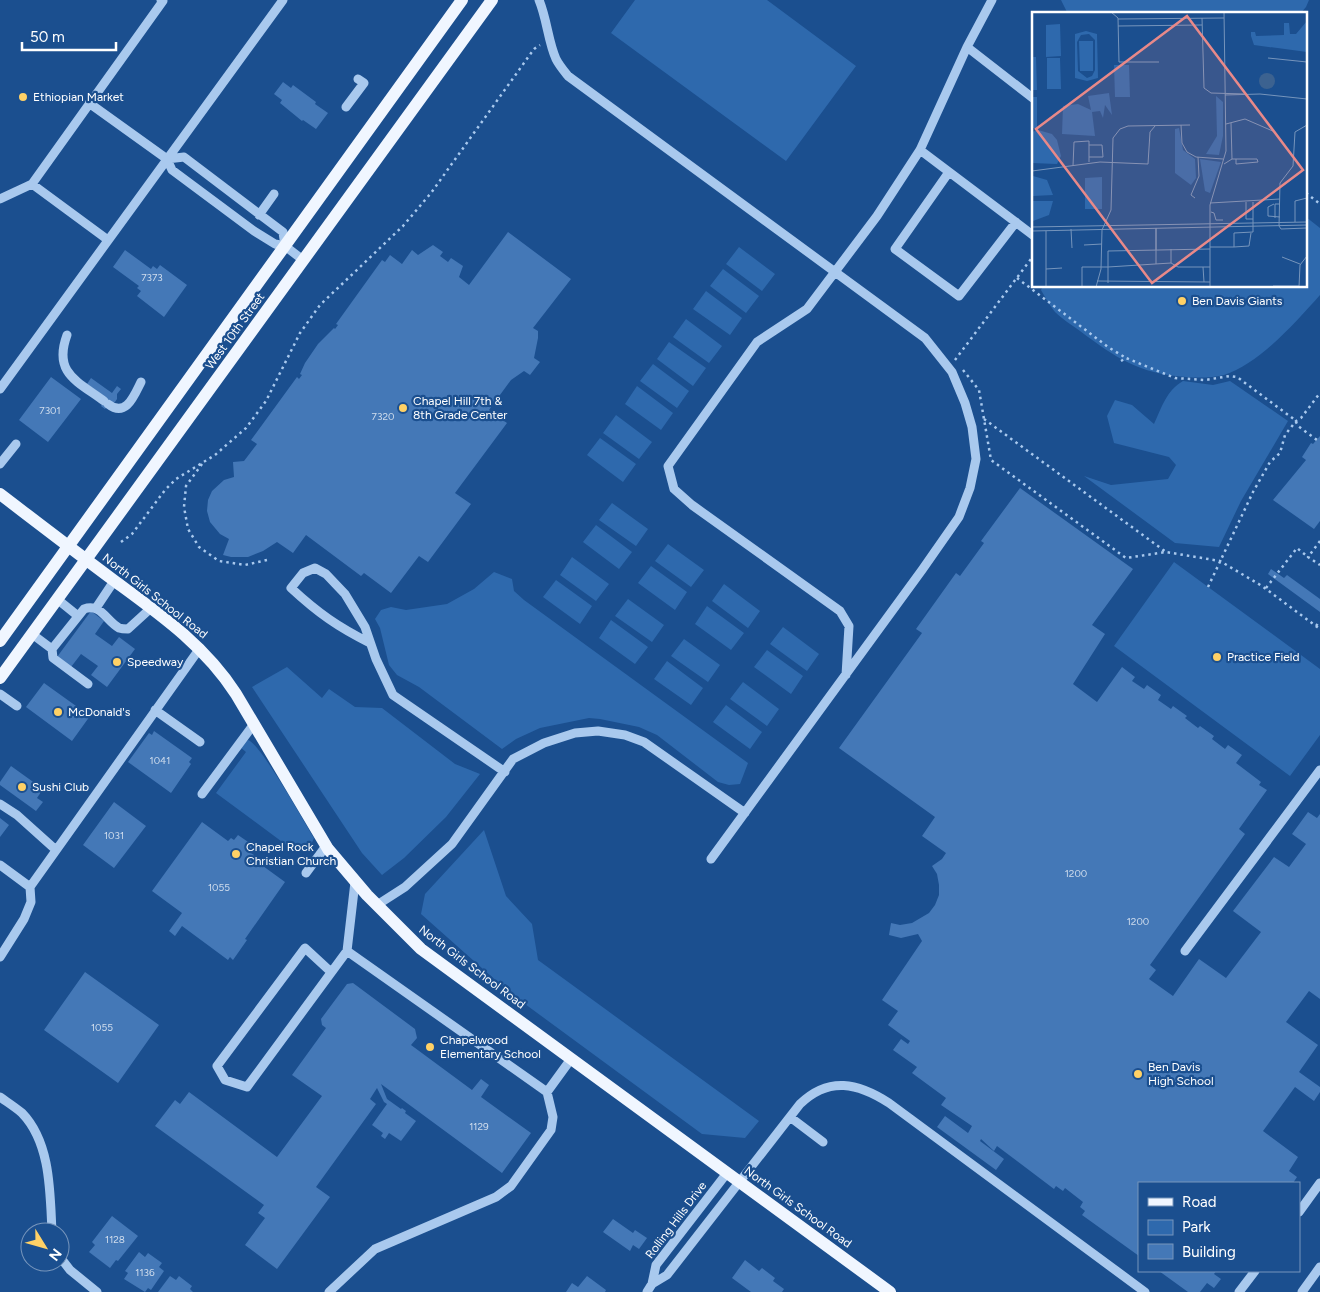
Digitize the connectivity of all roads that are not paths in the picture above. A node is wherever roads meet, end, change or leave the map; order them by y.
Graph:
1 (161, 0) edge
2 (283, 0) edge
3 (462, 0) edge
4 (492, 0) edge
5 (539, 0) edge
6 (992, 0) edge
7 (967, 47) junction
8 (358, 79) dead end
9 (1032, 97) edge
10 (89, 103) junction
11 (346, 107) dead end
12 (920, 150) junction
13 (167, 159) junction
14 (949, 172) junction
15 (32, 184) junction
16 (274, 194) dead end
17 (0, 199) edge
18 (259, 215) junction
19 (1016, 222) junction
20 (1032, 234) edge
21 (108, 240) junction
22 (285, 246) junction
23 (303, 260) junction
24 (835, 272) junction
25 (66, 335) dead end
26 (141, 382) dead end
27 (0, 389) edge
28 (16, 444) dead end
29 (0, 464) edge
30 (0, 494) edge
31 (68, 546) junction
32 (86, 559) junction
33 (114, 581) junction
34 (57, 600) junction
35 (96, 608) junction
36 (151, 608) junction
37 (78, 616) junction
38 (32, 634) junction
39 (0, 640) edge
40 (370, 644) junction
41 (200, 648) junction
42 (52, 649) junction
43 (846, 675) junction
44 (0, 678) edge
45 (88, 684) dead end
46 (0, 694) edge
47 (17, 706) dead end
48 (155, 710) junction
49 (254, 724) junction
50 (200, 742) dead end
51 (1320, 770) edge
52 (505, 772) junction
53 (202, 794) dead end
54 (0, 804) edge
55 (745, 813) junction
56 (326, 846) junction
57 (56, 850) junction
58 (711, 859) dead end
59 (0, 865) edge
60 (306, 873) dead end
61 (355, 882) junction
62 (30, 887) junction
63 (377, 905) junction
64 (347, 951) junction
65 (1185, 952) dead end
66 (0, 957) edge
67 (332, 972) junction
68 (571, 1059) junction
69 (547, 1092) junction
70 (0, 1097) edge
71 (790, 1117) junction
72 (822, 1142) dead end
73 (727, 1173) junction
74 (739, 1182) junction
75 (1320, 1183) edge
76 (1300, 1211) edge
77 (51, 1222) edge
78 (1320, 1267) edge
79 (70, 1270) edge
80 (1254, 1272) edge
81 (650, 1288) edge
82 (96, 1292) edge
83 (329, 1292) edge
84 (890, 1292) edge
85 (1145, 1292) edge
86 (1239, 1292) edge
87 (1302, 1292) edge

1 - 10 street
2 - 13 street
3 - 22 main road, West 10th Street
4 - 23 main road, West 10th Street
5 - 24 street
6 - 7 street
7 - 9 street
7 - 12 street
8 - 11 street
10 - 13 street
10 - 15 street
12 - 14 street
12 - 24 street
13 - 18 street
13 - 21 street
13 - 22 street
14 - 19 street
14 - 19 street
15 - 17 street
15 - 21 street
16 - 18 street
18 - 22 street
19 - 20 street
21 - 27 street
22 - 23 street
22 - 31 main road, West 10th Street
23 - 32 main road, West 10th Street
24 - 43 street
24 - 43 street
25 - 26 street
28 - 29 street
30 - 31 main road, North Girls School Road
31 - 32 main road, North Girls School Road
31 - 39 main road, West 10th Street
32 - 33 main road, North Girls School Road
32 - 34 main road, West 10th Street
33 - 35 street
33 - 36 main road, North Girls School Road
34 - 37 street
34 - 38 main road, West 10th Street
35 - 36 street
35 - 37 street
36 - 41 main road, North Girls School Road
37 - 42 street
38 - 42 street
38 - 44 main road, West 10th Street
40 - 40 street
40 - 52 street
41 - 48 street
41 - 49 main road, North Girls School Road
42 - 45 street
43 - 55 street
46 - 47 street
48 - 50 street
48 - 57 street
49 - 53 street
49 - 56 main road, North Girls School Road
51 - 65 street
52 - 55 street
52 - 63 street
54 - 57 street
55 - 58 street
56 - 60 street
56 - 61 main road, North Girls School Road
57 - 62 street
59 - 62 street
61 - 63 main road, North Girls School Road
61 - 64 street
62 - 66 street
63 - 68 main road, North Girls School Road
64 - 67 street
64 - 69 street
67 - 67 street
68 - 69 street
68 - 73 main road, North Girls School Road
69 - 83 street
70 - 77 street
71 - 72 street
71 - 74 street, Rolling Hills Drive
71 - 85 street, Rolling Hills Drive
73 - 74 main road, North Girls School Road
73 - 81 street, Rolling Hills Drive
74 - 81 street, Rolling Hills Drive
74 - 84 main road, North Girls School Road
75 - 76 street
78 - 87 street
79 - 82 street
80 - 86 street

